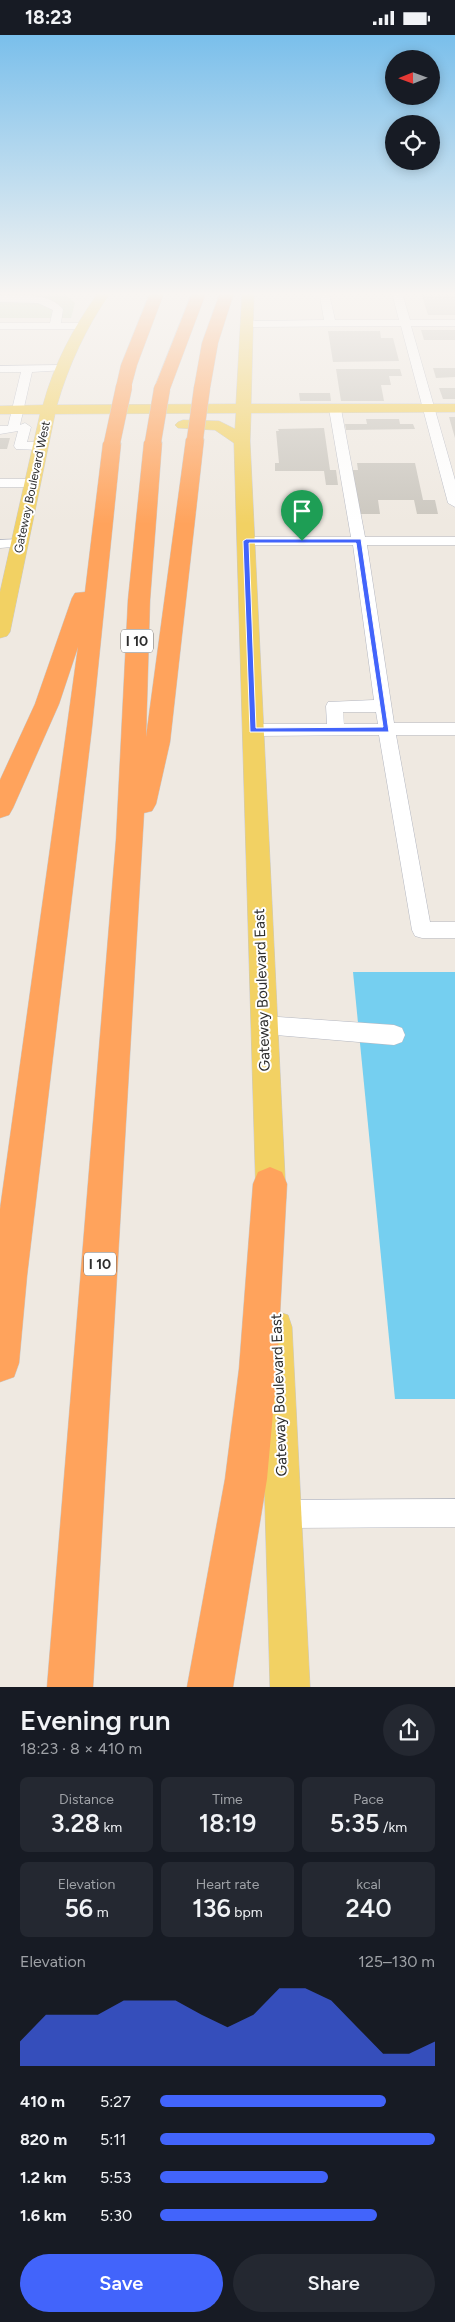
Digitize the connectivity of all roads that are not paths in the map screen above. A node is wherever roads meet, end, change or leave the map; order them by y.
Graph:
1 (27, 370) edge
2 (60, 370) edge
3 (129, 370) edge
4 (168, 370) edge
5 (204, 370) edge
6 (243, 370) edge
7 (417, 370) edge
8 (428, 408) junction
9 (455, 408) edge
10 (242, 409) junction
11 (335, 409) junction
12 (0, 410) edge
13 (50, 410) junction
14 (0, 419) edge
15 (19, 419) junction
16 (0, 430) edge
17 (42, 436) junction
18 (242, 441) junction
19 (0, 483) edge
20 (32, 483) junction
21 (455, 503) edge
22 (102, 529) junction
23 (246, 541) junction
24 (359, 541) junction
25 (455, 541) edge
26 (20, 543) junction
27 (0, 544) edge
28 (0, 632) edge
29 (383, 706) junction
30 (455, 729) edge
31 (336, 730) junction
32 (387, 730) junction
33 (252, 731) junction
34 (0, 809) edge
35 (130, 841) junction
36 (455, 930) edge
37 (264, 1025) junction
38 (394, 1035) dead end
39 (270, 1184) junction
40 (0, 1363) edge
41 (455, 1513) edge
42 (284, 1514) junction
43 (70, 1687) edge
44 (210, 1687) edge
45 (290, 1687) edge

1 - 15 street
2 - 13 main road, Gateway Boulevard West
3 - 22 highway, bridge
4 - 35 highway, I 10, bridge
5 - 35 highway, bridge
6 - 10 main road, Gateway Boulevard East
7 - 8 street
8 - 9 main road
8 - 11 main road
8 - 21 street
10 - 11 main road
10 - 13 main road
10 - 18 main road, Gateway Boulevard East
11 - 24 street
12 - 15 main road
13 - 15 main road
13 - 17 main road, Gateway Boulevard West
14 - 15 street
15 - 16 lane
15 - 17 street
15 - 17 street
17 - 18 main road
17 - 20 main road, Gateway Boulevard West
18 - 23 main road, Gateway Boulevard East
19 - 20 street
20 - 26 main road, Gateway Boulevard West
22 - 34 highway
22 - 40 highway
23 - 24 street
23 - 33 main road, Gateway Boulevard East
24 - 25 street
24 - 29 street
26 - 27 street
26 - 28 main road, Gateway Boulevard West
29 - 31 street
29 - 32 street
30 - 32 street
31 - 32 street
31 - 33 street
32 - 36 street
33 - 37 main road, Gateway Boulevard East
35 - 43 highway, I 10
37 - 38 street
37 - 39 main road, Gateway Boulevard East
39 - 42 main road, Gateway Boulevard East
39 - 44 highway
41 - 42 street
42 - 45 main road, Gateway Boulevard East

